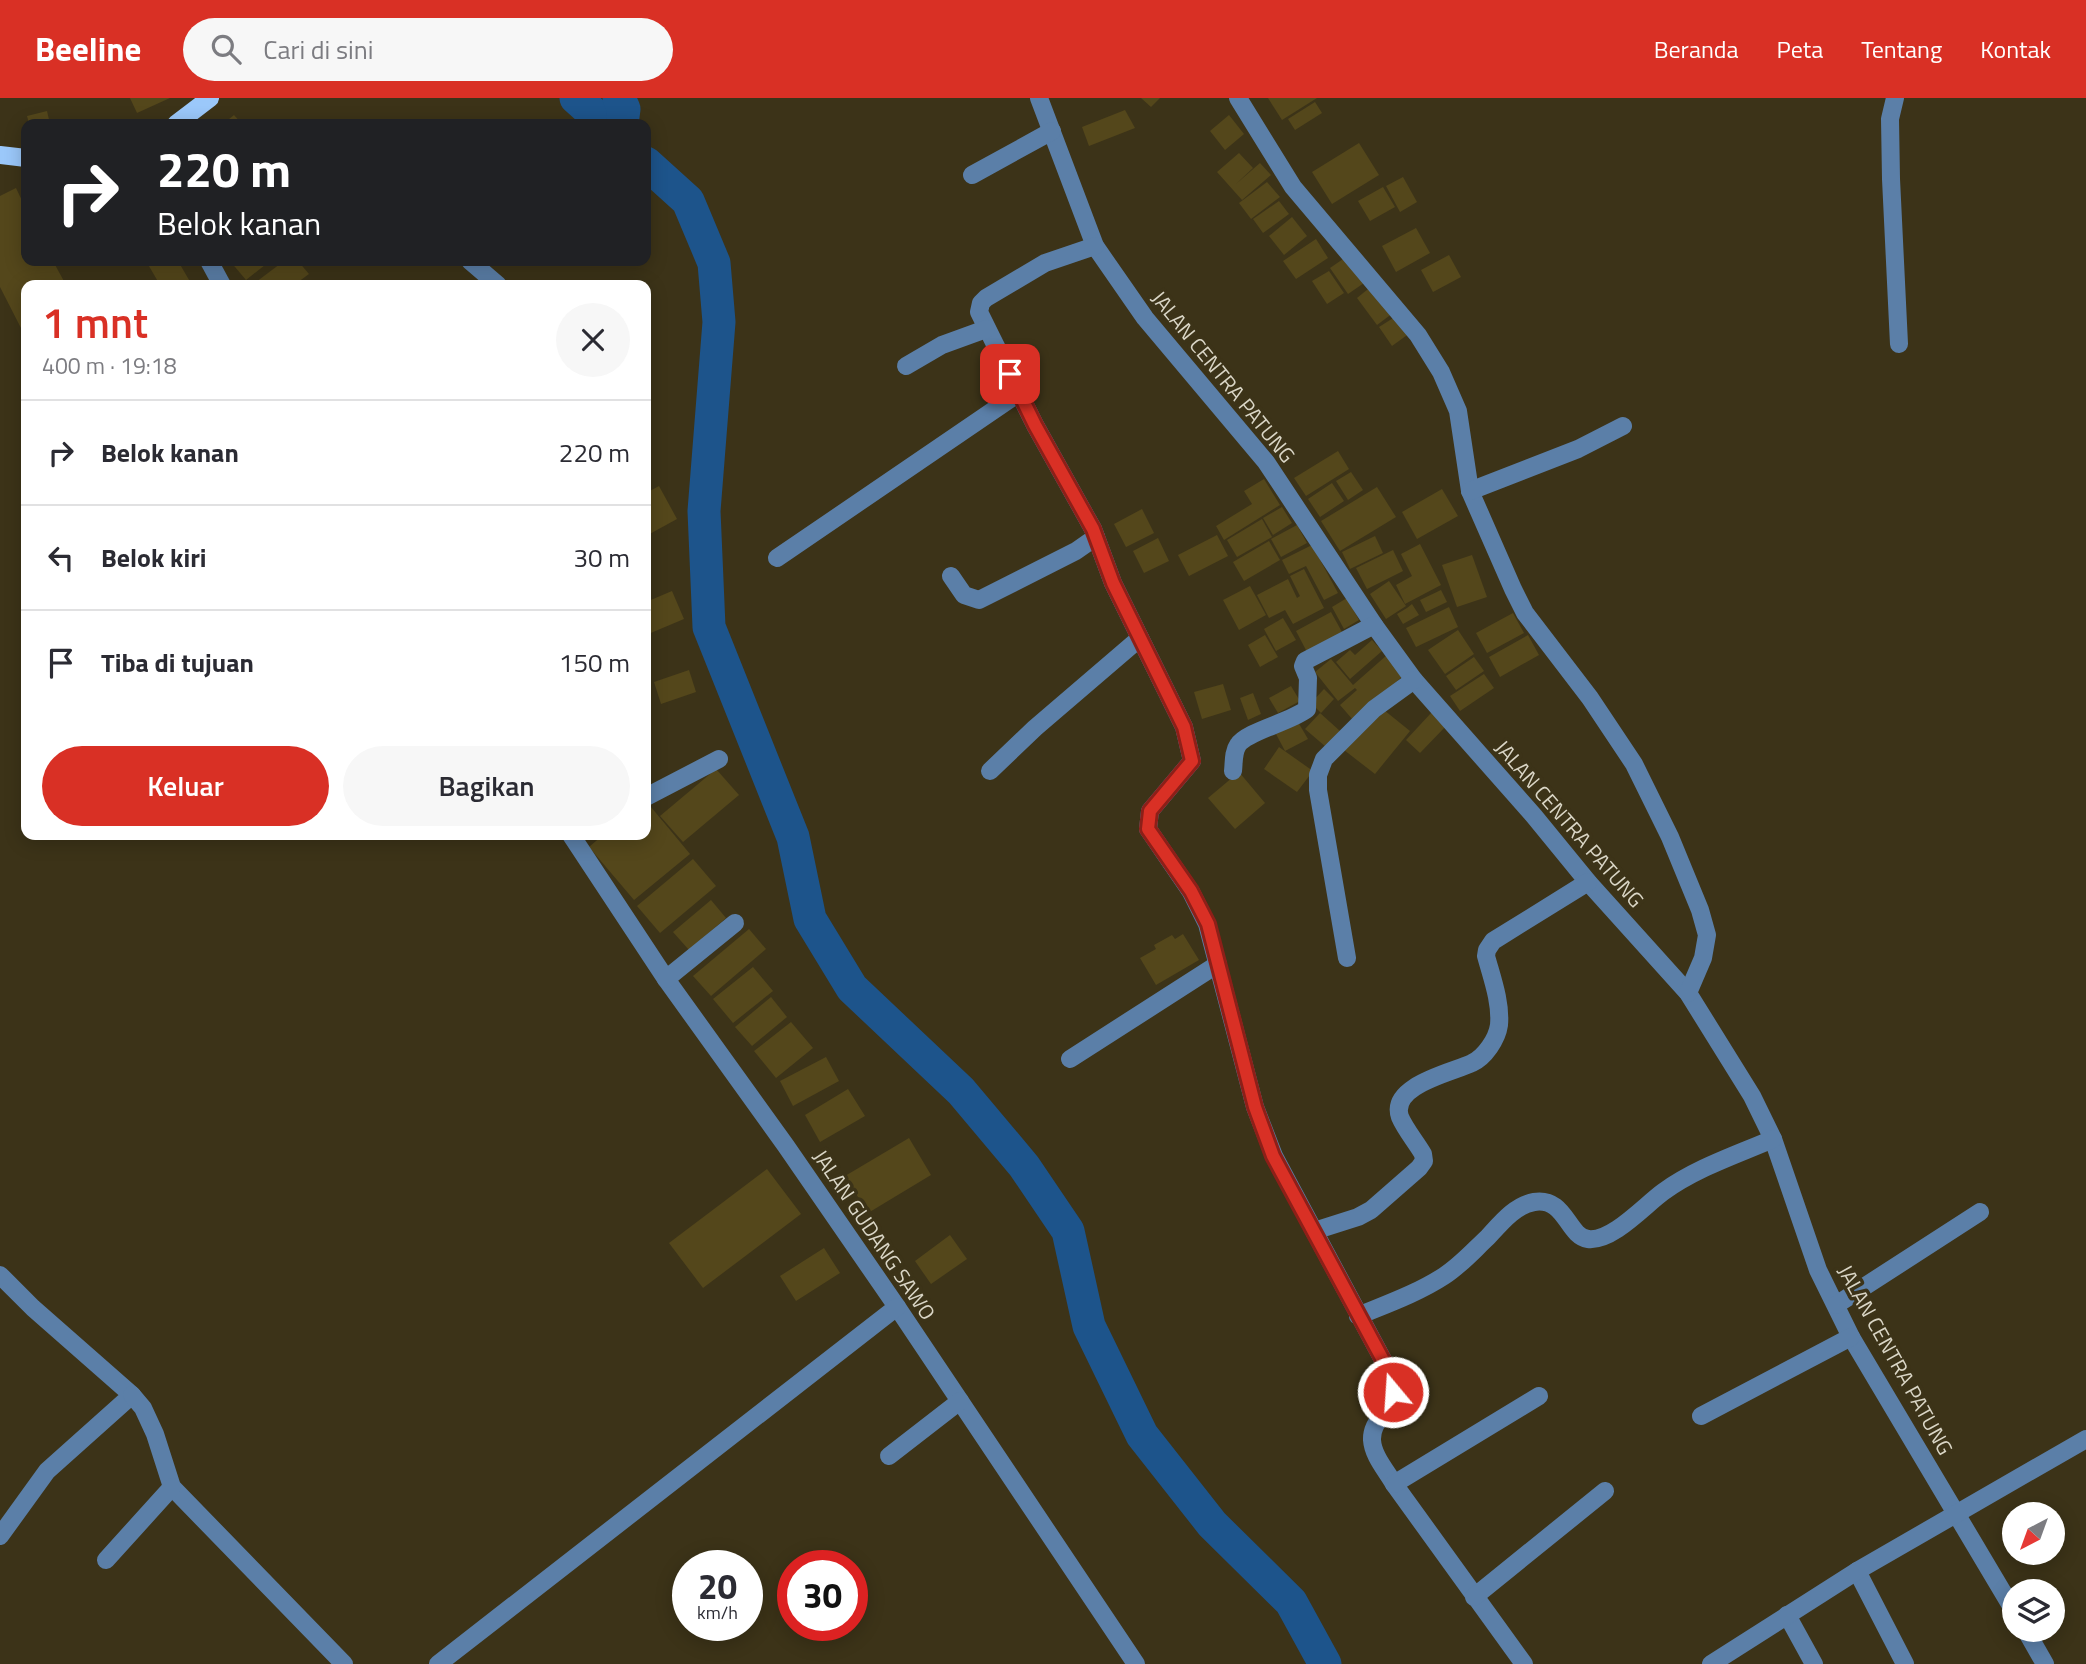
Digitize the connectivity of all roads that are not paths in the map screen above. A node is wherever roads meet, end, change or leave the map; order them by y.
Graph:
1 (210, 98) edge
2 (1040, 98) edge
3 (1238, 98) edge
4 (1895, 98) edge
5 (183, 119) edge
6 (1052, 131) junction
7 (0, 155) edge
8 (21, 157) edge
9 (972, 175) dead end
10 (1096, 246) junction
11 (476, 266) edge
12 (492, 280) edge
13 (986, 329) junction
14 (1899, 344) dead end
15 (906, 366) dead end
16 (1019, 393) junction
17 (1623, 426) dead end
18 (1470, 491) junction
19 (1096, 537) junction
20 (777, 558) dead end
21 (951, 576) dead end
22 (1374, 625) junction
23 (1140, 638) junction
24 (1414, 680) junction
25 (719, 759) dead end
26 (990, 771) dead end
27 (1233, 771) dead end
28 (651, 794) edge
29 (580, 840) edge
30 (1588, 882) junction
31 (734, 923) dead end
32 (1347, 958) dead end
33 (1218, 964) junction
34 (666, 979) junction
35 (1688, 993) junction
36 (1070, 1059) dead end
37 (1773, 1139) junction
38 (1980, 1212) dead end
39 (1314, 1231) junction
40 (0, 1275) edge
41 (1836, 1305) junction
42 (897, 1307) junction
43 (1357, 1316) junction
44 (1851, 1337) junction
45 (132, 1395) junction
46 (1539, 1396) dead end
47 (960, 1401) junction
48 (1701, 1416) dead end
49 (2086, 1439) edge
50 (889, 1456) dead end
51 (1394, 1484) junction
52 (172, 1488) junction
53 (1605, 1492) dead end
54 (1956, 1513) junction
55 (0, 1536) edge
56 (106, 1560) dead end
57 (1857, 1572) junction
58 (2002, 1591) edge
59 (1474, 1597) junction
60 (1787, 1615) junction
61 (2032, 1642) edge
62 (344, 1664) edge
63 (438, 1664) edge
64 (1136, 1664) edge
65 (1524, 1664) edge
66 (1711, 1664) edge
67 (1814, 1664) edge
68 (1905, 1664) edge
69 (2045, 1664) edge

1 - 5 main road
2 - 6 street, JALAN CENTRA PATUNG
3 - 18 street
4 - 14 street
6 - 9 street
6 - 10 street, JALAN CENTRA PATUNG
7 - 8 main road
10 - 13 street
10 - 22 street, JALAN CENTRA PATUNG
11 - 12 street
13 - 15 street
13 - 16 street
16 - 19 street
16 - 20 street
17 - 18 street
18 - 35 street
19 - 21 street
19 - 23 street
22 - 24 street, JALAN CENTRA PATUNG
22 - 27 street
23 - 26 street
23 - 33 street
24 - 30 street, JALAN CENTRA PATUNG
24 - 32 street
25 - 28 street
29 - 34 street, JALAN GUDANG SAWO
30 - 35 street, JALAN CENTRA PATUNG
30 - 39 street
31 - 34 street
33 - 36 street
33 - 39 street
34 - 42 street, JALAN GUDANG SAWO
35 - 37 street, JALAN CENTRA PATUNG
37 - 41 street, JALAN CENTRA PATUNG
37 - 43 street
38 - 41 street
39 - 43 street
40 - 45 street
41 - 44 street, JALAN CENTRA PATUNG
42 - 47 street, JALAN GUDANG SAWO
42 - 63 street
43 - 51 street
44 - 48 street
44 - 54 street, JALAN CENTRA PATUNG
45 - 52 street
45 - 55 street
46 - 51 street
47 - 50 street
47 - 64 street, JALAN GUDANG SAWO
49 - 54 street
51 - 59 street
52 - 56 street
52 - 62 street
53 - 59 street
54 - 57 street
54 - 58 street, JALAN CENTRA PATUNG
57 - 60 street
57 - 68 street
59 - 65 street
60 - 66 street
60 - 67 street
61 - 69 street

